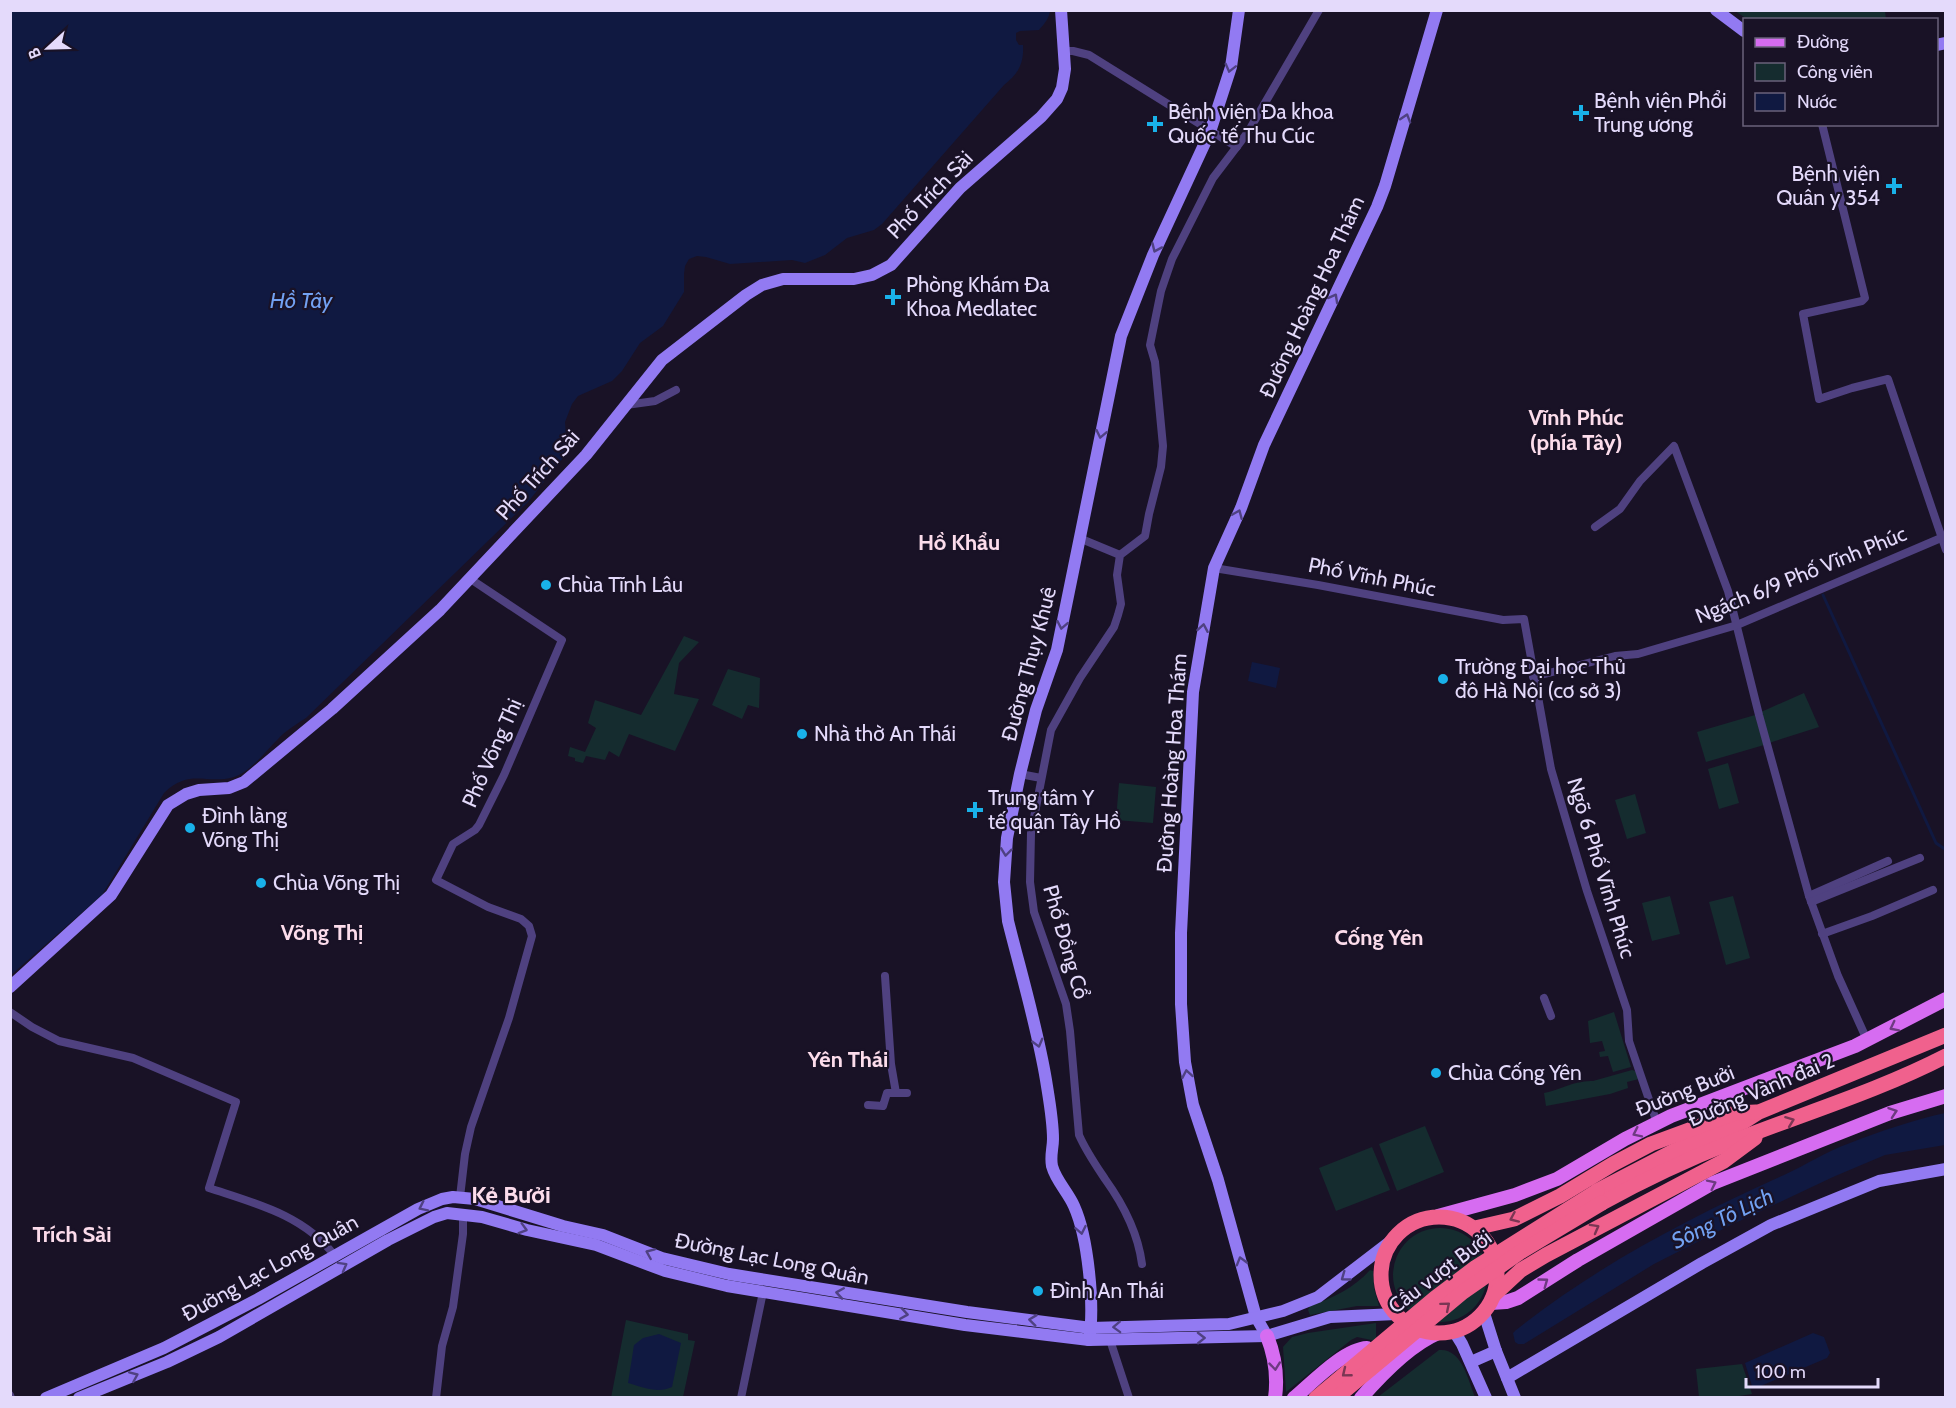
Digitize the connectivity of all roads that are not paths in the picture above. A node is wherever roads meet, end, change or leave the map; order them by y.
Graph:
1 (1062, 10) edge
2 (1239, 10) edge
3 (1319, 10) edge
4 (1437, 10) edge
5 (1716, 10) edge
6 (1743, 30) edge
7 (1064, 51) junction
8 (1822, 126) edge
9 (1210, 132) junction
10 (1237, 147) junction
11 (676, 390) dead end
12 (625, 405) junction
13 (1595, 527) dead end
14 (1079, 538) junction
15 (1941, 538) junction
16 (1946, 550) edge
17 (1120, 555) junction
18 (1214, 568) junction
19 (469, 578) junction
20 (1524, 619) joint
21 (1737, 625) junction
22 (1533, 677) junction
23 (1020, 774) junction
24 (1041, 778) junction
25 (1920, 858) dead end
26 (1888, 861) dead end
27 (1934, 890) dead end
28 (1810, 899) junction
29 (1822, 934) junction
30 (885, 976) dead end
31 (10, 987) edge
32 (1544, 998) dead end
33 (1946, 999) edge
34 (10, 1012) edge
35 (1551, 1016) dead end
36 (1946, 1030) edge
37 (1946, 1035) edge
38 (1867, 1040) junction
39 (1926, 1045) junction
40 (1946, 1058) edge
41 (896, 1093) junction
42 (907, 1094) dead end
43 (1946, 1096) edge
44 (868, 1105) dead end
45 (1759, 1112) junction
46 (1657, 1123) junction
47 (1762, 1132) junction
48 (1946, 1169) edge
49 (460, 1197) junction
50 (1600, 1197) junction
51 (463, 1214) junction
52 (1438, 1216) junction
53 (1475, 1228) junction
54 (1391, 1241) junction
55 (616, 1246) junction
56 (334, 1255) junction
57 (1142, 1264) dead end
58 (312, 1268) junction
59 (320, 1279) junction
60 (728, 1280) junction
61 (763, 1292) junction
62 (817, 1295) junction
63 (1490, 1303) junction
64 (1395, 1314) junction
65 (1256, 1317) junction
66 (1454, 1331) junction
67 (1438, 1333) junction
68 (1090, 1334) junction
69 (1267, 1336) junction
70 (1110, 1340) junction
71 (1496, 1351) junction
72 (1471, 1362) junction
73 (97, 1376) junction
74 (1507, 1378) junction
75 (1377, 1379) junction
76 (108, 1393) edge
77 (46, 1398) edge
78 (79, 1398) edge
79 (436, 1398) edge
80 (741, 1398) edge
81 (1128, 1398) edge
82 (1275, 1398) edge
83 (1294, 1398) edge
84 (1316, 1398) edge
85 (1336, 1398) edge
86 (1360, 1398) edge
87 (1486, 1398) edge
88 (1515, 1398) edge

1 - 7 main road, Phố Trích Sài
2 -> 9 main road, Đường Thụy Khuê
3 - 10 street
18 -> 4 main road, Đường Hoàng Hoa Thám
5 - 6 main road
7 - 9 street
7 - 12 main road, Phố Trích Sài
8 - 15 street
9 - 10 street
9 -> 14 main road, Đường Thụy Khuê
10 - 17 street
11 - 12 street
12 - 19 main road, Phố Trích Sài
13 - 21 street
14 - 17 street
14 -> 23 main road, Đường Thụy Khuê
15 - 16 street
15 - 21 street, Ngách 6/9 Phố Vĩnh Phúc
17 - 24 street, Phố Đồng Cổ
18 - 20 street, Phố Vĩnh Phúc
65 -> 18 main road, Đường Hoàng Hoa Thám
19 - 31 main road, Phố Trích Sài
19 - 49 street, Phố Võng Thị
20 - 22 street, Ngõ 6 Phố Vĩnh Phúc
21 - 22 street, Ngách 6/9 Phố Vĩnh Phúc
21 - 28 street
22 - 46 street, Ngõ 6 Phố Vĩnh Phúc
23 - 24 street
23 -> 68 main road, Đường Thụy Khuê
24 - 57 street, Phố Đồng Cổ
25 - 28 street
26 - 28 street
27 - 29 street
28 - 29 street
29 - 38 street
30 - 41 street
32 - 35 street
33 -> 38 main road, Đường Bưởi
34 - 56 street
36 - 39 highway
37 - 39 highway, Đường Vành đai 2
38 - 46 main road, Đường Bưởi
39 - 45 highway, Đường Vành đai 2
47 -> 40 highway, Đường Vành đai 2
41 - 42 street
41 - 44 street
63 -> 43 main road
45 - 50 highway, Đường Vành đai 2
45 -> 53 highway
46 -> 52 main road, Đường Bưởi
47 - 50 highway, Đường Vành đai 2
63 -> 47 highway
48 - 74 main road
49 - 55 main road, Đường Lạc Long Quân
49 -> 56 main road, Đường Lạc Long Quân
50 -> 84 highway, Cầu vượt Bưởi, bridge
85 -> 50 highway, Cầu vượt Bưởi, bridge
51 -> 55 main road, Đường Lạc Long Quân
59 -> 51 main road, Đường Lạc Long Quân
51 - 79 street
52 - 53 highway
52 - 54 highway
53 - 63 highway
54 - 64 highway
54 -> 65 main road
55 - 60 main road, Đường Lạc Long Quân
56 - 58 main road, Đường Lạc Long Quân
58 - 59 main road
58 - 73 main road, Đường Lạc Long Quân
76 -> 59 main road, Đường Lạc Long Quân
60 - 61 main road, Đường Lạc Long Quân
60 - 62 main road, Đường Lạc Long Quân
61 - 62 main road, Đường Lạc Long Quân
61 - 80 street
62 - 68 main road, Đường Lạc Long Quân
63 - 66 highway
63 - 71 main road
64 - 67 highway
64 - 69 main road
65 -> 68 main road, Đường Lạc Long Quân
65 - 69 main road, Đường Hoàng Hoa Thám
66 - 67 highway
66 - 72 main road
67 - 75 main road
68 - 70 main road, Đường Lạc Long Quân
70 -> 69 main road, Đường Lạc Long Quân
69 -> 82 main road
70 - 81 street
71 - 72 main road
71 - 74 main road
72 - 87 main road
73 - 76 main road
73 - 77 main road, Đường Lạc Long Quân
74 - 88 main road
75 - 83 main road
75 - 86 main road
76 - 78 main road, Đường Lạc Long Quân

